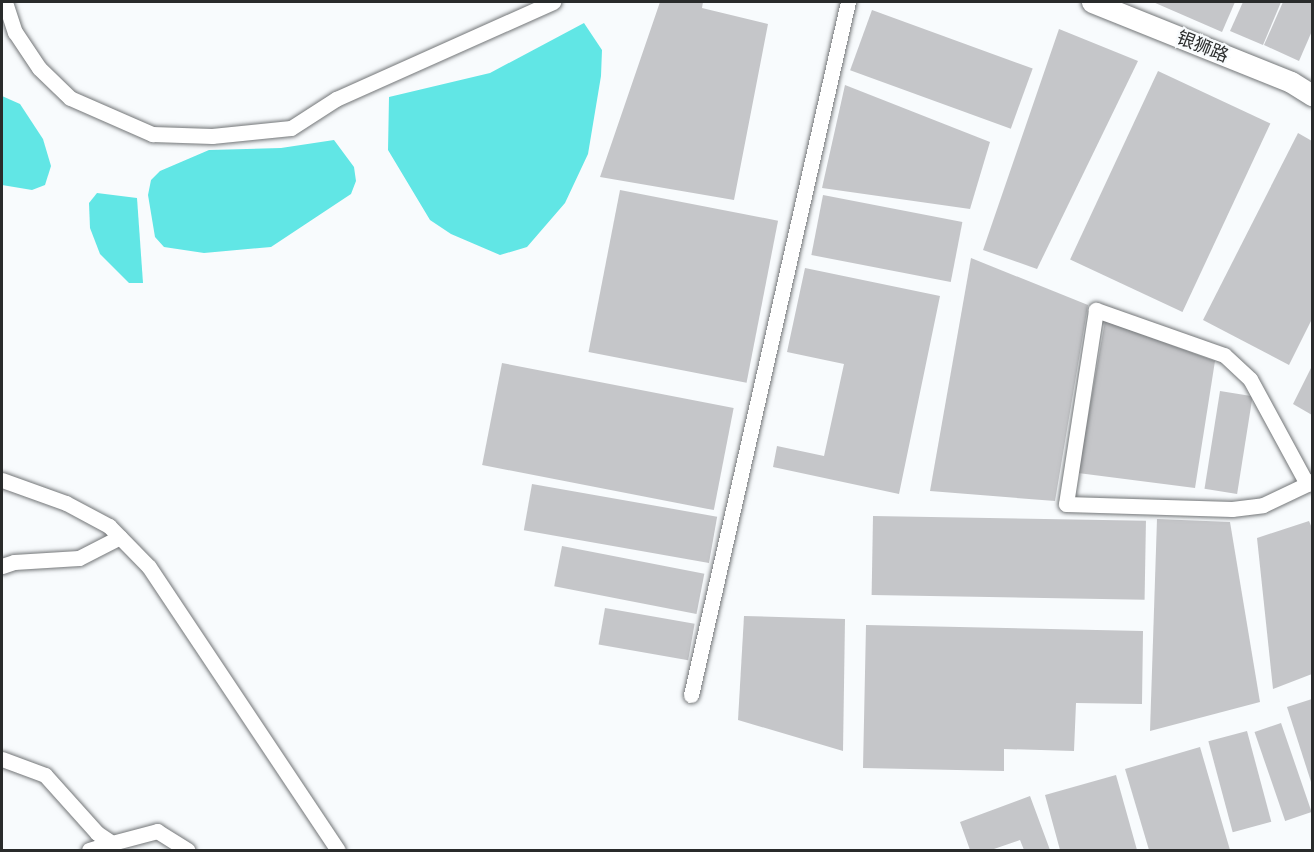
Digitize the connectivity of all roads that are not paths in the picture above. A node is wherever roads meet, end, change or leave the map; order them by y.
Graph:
1 (5, 2) edge
2 (554, 2) edge
3 (848, 2) edge
4 (1092, 2) edge
5 (1312, 95) edge
6 (2, 480) edge
7 (1310, 482) edge
8 (120, 537) junction
9 (2, 566) edge
10 (691, 695) dead end
11 (2, 759) edge
12 (112, 843) junction
13 (89, 850) edge
14 (188, 850) edge
15 (338, 850) edge

1 - 2 street
3 - 10 street
4 - 5 main road, 银狮路
6 - 8 street
7 - 7 street
8 - 9 street
8 - 15 street
11 - 12 street
12 - 13 street
12 - 14 street

